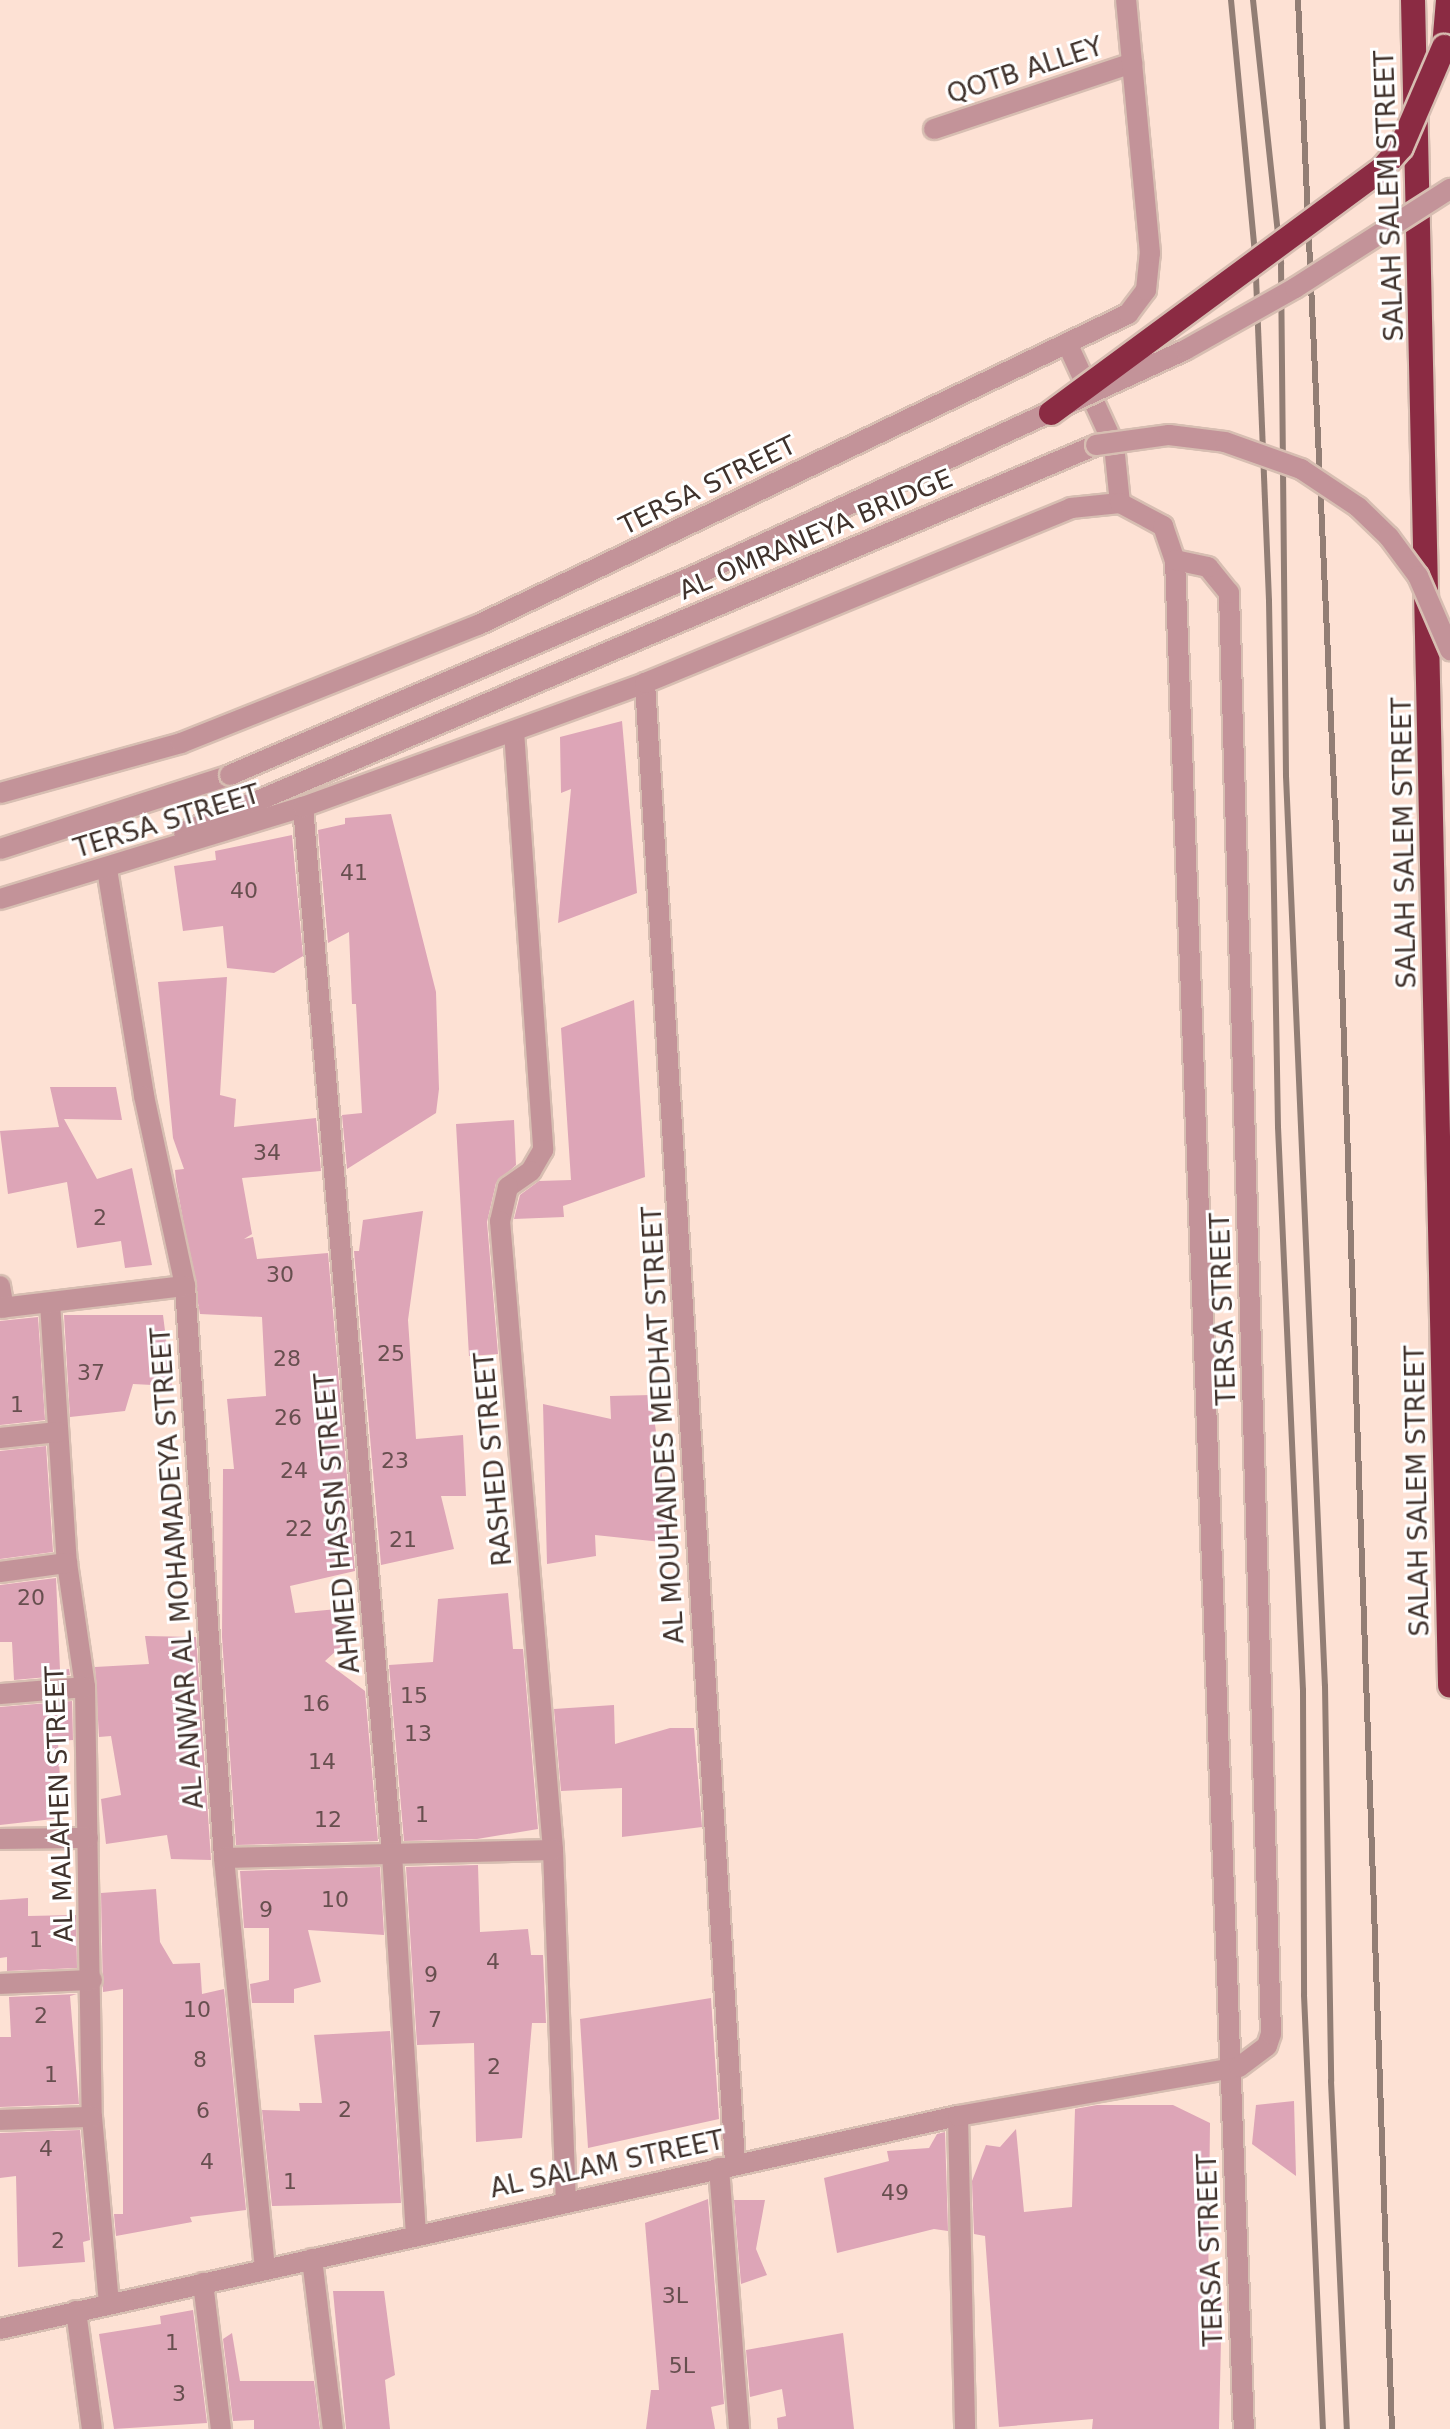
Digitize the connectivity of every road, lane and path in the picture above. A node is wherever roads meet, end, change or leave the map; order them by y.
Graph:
1 (1126, 0) edge
2 (1413, 0) edge
3 (1448, 0) edge
4 (1132, 63) junction
5 (934, 129) dead end
6 (1450, 189) edge
7 (1067, 343) junction
8 (1051, 413) junction
9 (1120, 503) junction
10 (1427, 530) junction
11 (1450, 544) edge
12 (1175, 560) junction
13 (1450, 589) edge
14 (1428, 607) junction
15 (1450, 650) edge
16 (645, 683) junction
17 (514, 731) junction
18 (0, 793) edge
19 (303, 807) junction
20 (0, 849) edge
21 (142, 855) junction
22 (107, 869) junction
23 (0, 899) edge
24 (0, 1286) edge
25 (185, 1286) junction
26 (50, 1303) junction
27 (2, 1308) edge
28 (58, 1432) junction
29 (0, 1438) edge
30 (67, 1563) junction
31 (0, 1572) edge
32 (1450, 1686) edge
33 (85, 1687) junction
34 (0, 1694) edge
35 (88, 1838) junction
36 (0, 1839) edge
37 (553, 1850) junction
38 (392, 1854) junction
39 (224, 1858) junction
40 (92, 1980) junction
41 (0, 1984) edge
42 (1229, 2068) junction
43 (958, 2116) junction
44 (92, 2117) junction
45 (0, 2120) edge
46 (727, 2166) junction
47 (566, 2202) junction
48 (416, 2236) junction
49 (312, 2259) junction
50 (265, 2269) junction
51 (203, 2283) junction
52 (109, 2304) junction
53 (76, 2311) junction
54 (0, 2329) edge
55 (92, 2429) edge
56 (221, 2429) edge
57 (333, 2429) edge
58 (739, 2429) edge
59 (965, 2429) edge
60 (1244, 2429) edge

1 - 4 street, TERSA STREET
2 - 10 highway, SALAH SALEM STREET
3 - 8 highway, bridge
4 - 5 street, QOTB ALLEY
4 - 7 street, TERSA STREET
6 - 8 street, AL OMRANEYA BRIDGE, bridge
7 - 9 street
7 - 18 street, TERSA STREET
8 - 20 street, AL OMRANEYA BRIDGE, bridge
9 - 12 street, TERSA STREET
9 - 16 street, TERSA STREET
10 - 11 highway
10 - 14 highway, SALAH SALEM STREET
12 - 42 street, TERSA STREET
12 - 42 street, TERSA STREET
13 - 14 highway
14 - 32 highway, SALAH SALEM STREET
15 - 21 street, AL OMRANEYA BRIDGE, bridge
16 - 17 street, TERSA STREET
16 - 46 street, AL MOUHANDES MEDHAT STREET
17 - 19 street, TERSA STREET
17 - 37 street, RASHED STREET
19 - 21 street, TERSA STREET
19 - 38 street, AHMED HASSN STREET
21 - 22 street, TERSA STREET
22 - 23 street, TERSA STREET
22 - 25 street, AL ANWAR AL MOHAMADEYA STREET
24 - 27 street
25 - 26 street
25 - 39 street, AL ANWAR AL MOHAMADEYA STREET
26 - 27 street
26 - 28 street, AL MALAHEN STREET
28 - 29 street
28 - 30 street, AL MALAHEN STREET
30 - 31 street
30 - 33 street, AL MALAHEN STREET
33 - 34 street
33 - 35 street, AL MALAHEN STREET
35 - 36 street
35 - 40 street, AL MALAHEN STREET
37 - 38 street
37 - 47 street, RASHED STREET
38 - 39 street
38 - 48 street, AHMED HASSN STREET
39 - 50 street, AL ANWAR AL MOHAMADEYA STREET
40 - 41 street
40 - 44 street, AL MALAHEN STREET
42 - 43 street, AL SALAM STREET
42 - 60 street, TERSA STREET
43 - 46 street, AL SALAM STREET
43 - 59 street
44 - 45 street
44 - 52 street, AL MALAHEN STREET
46 - 47 street, AL SALAM STREET
46 - 58 street, AL MOUHANDES MEDHAT STREET
47 - 48 street, AL SALAM STREET
48 - 49 street, AL SALAM STREET
49 - 50 street, AL SALAM STREET
49 - 57 street
50 - 51 street, AL SALAM STREET
51 - 52 street, AL SALAM STREET
51 - 56 street
52 - 53 street, AL SALAM STREET
53 - 54 street, AL SALAM STREET
53 - 55 street

